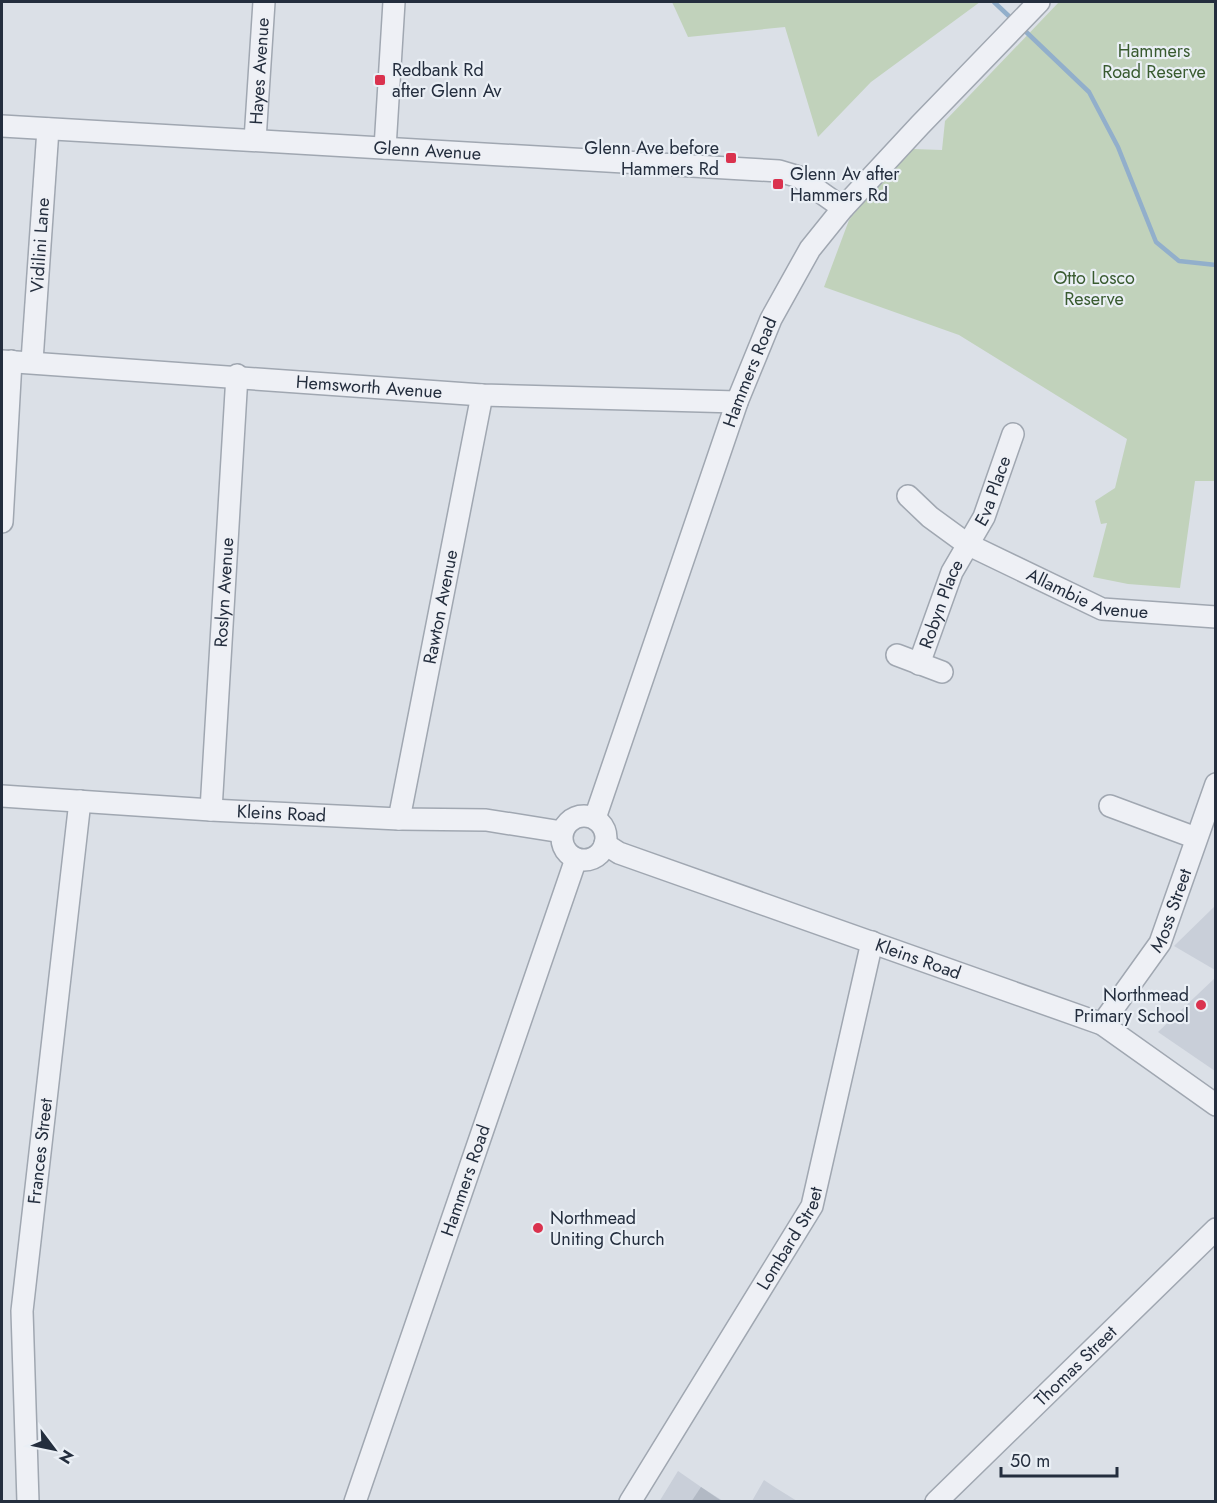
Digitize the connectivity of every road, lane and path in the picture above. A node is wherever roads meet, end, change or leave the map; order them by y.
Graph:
1 (264, 2) edge
2 (394, 2) edge
3 (1039, 2) edge
4 (2, 126) edge
5 (48, 129) junction
6 (255, 140) junction
7 (385, 148) junction
8 (843, 208) junction
9 (15, 361) edge
10 (237, 375) junction
11 (482, 395) junction
12 (737, 402) junction
13 (1013, 434) dead end
14 (908, 496) dead end
15 (2, 522) edge
16 (967, 544) junction
17 (1215, 617) edge
18 (897, 656) dead end
19 (919, 664) junction
20 (942, 672) dead end
21 (1215, 784) edge
22 (2, 796) edge
23 (80, 801) junction
24 (1110, 806) dead end
25 (212, 810) junction
26 (595, 818) junction
27 (399, 819) junction
28 (562, 832) junction
29 (1196, 838) junction
30 (605, 844) junction
31 (576, 859) junction
32 (872, 942) junction
33 (1102, 1024) junction
34 (1215, 1105) edge
35 (1215, 1229) edge
36 (28, 1502) edge
37 (355, 1502) edge
38 (630, 1502) edge
39 (936, 1502) edge

1 - 6 street, Hayes Avenue
2 - 7 street
3 - 8 street, Hammers Road
4 - 5 street, Glenn Avenue
5 - 6 street, Glenn Avenue
5 - 9 street, Vidilini Lane
6 - 7 street, Glenn Avenue
7 - 8 street, Glenn Avenue
8 - 12 street, Hammers Road
9 - 10 street, Hemsworth Avenue
9 - 15 street, Vidilini Lane
10 - 11 street, Hemsworth Avenue
10 - 25 street, Roslyn Avenue
11 - 12 street, Hemsworth Avenue
11 - 27 street, Rawton Avenue
12 - 26 street, Hammers Road
13 - 16 street, Eva Place
14 - 16 street, Allambie Avenue
16 - 17 street, Allambie Avenue
16 - 19 street, Robyn Place
18 - 19 street, Robyn Place
19 - 20 street, Robyn Place
21 - 29 street, Moss Street
22 - 23 street, Kleins Road
23 - 25 street, Kleins Road
23 - 36 street, Frances Street
24 - 29 street
25 - 27 street, Kleins Road
26 - 28 street
26 - 30 street
27 - 28 street, Kleins Road
28 - 31 street
29 - 33 street, Moss Street
30 - 31 street
30 - 32 street, Kleins Road
31 - 37 street, Hammers Road
32 - 33 street, Kleins Road
32 - 38 street, Lombard Street
33 - 34 street, Kleins Road
35 - 39 street, Thomas Street

